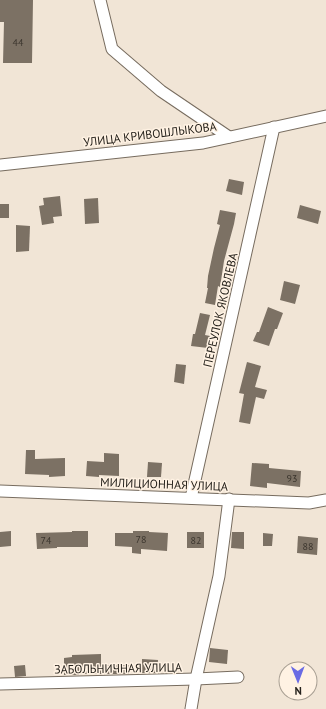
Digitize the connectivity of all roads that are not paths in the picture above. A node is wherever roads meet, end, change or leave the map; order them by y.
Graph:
1 (100, 0) edge
2 (326, 116) edge
3 (274, 127) junction
4 (229, 137) junction
5 (0, 164) edge
6 (0, 491) edge
7 (191, 498) junction
8 (229, 499) junction
9 (326, 500) edge
10 (238, 677) dead end
11 (196, 679) junction
12 (0, 684) edge
13 (191, 709) edge

1 - 4 street
2 - 3 street, УЛИЦА КРИВОШЛЫКОВА
3 - 4 street, УЛИЦА КРИВОШЛЫКОВА
3 - 7 street, ПЕРЕУЛОК ЯКОВЛЕВА
4 - 5 street, УЛИЦА КРИВОШЛЫКОВА
6 - 7 street, МИЛИЦИОННАЯ УЛИЦА
7 - 8 street, МИЛИЦИОННАЯ УЛИЦА
8 - 9 street, МИЛИЦИОННАЯ УЛИЦА
8 - 11 street
10 - 11 street, ЗАБОЛЬНИЧНАЯ УЛИЦА
11 - 12 street, ЗАБОЛЬНИЧНАЯ УЛИЦА
11 - 13 street

